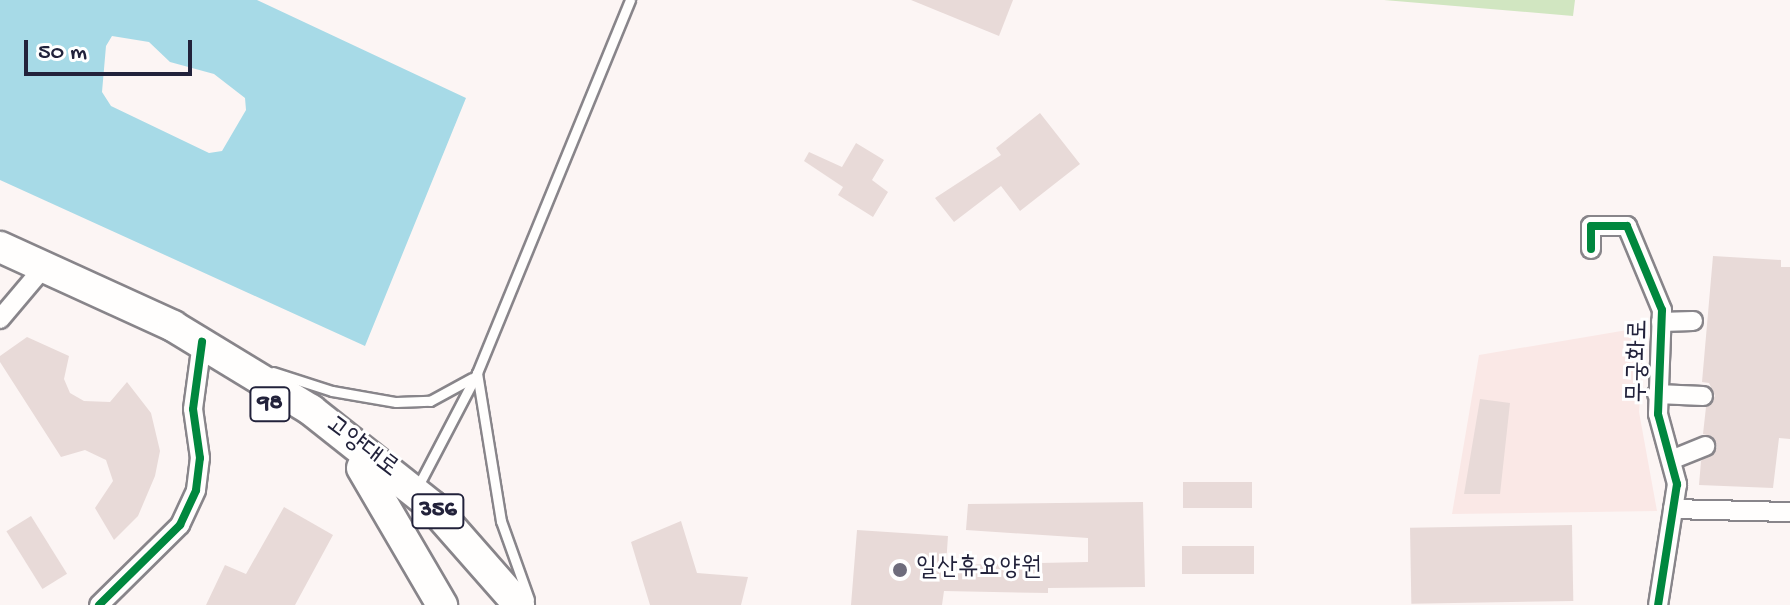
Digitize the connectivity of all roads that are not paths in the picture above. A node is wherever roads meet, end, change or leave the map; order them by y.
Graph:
1 (630, 0) edge
2 (0, 247) edge
3 (1591, 249) dead end
4 (0, 266) edge
5 (39, 274) junction
6 (0, 319) edge
7 (1693, 321) dead end
8 (1661, 322) junction
9 (210, 353) junction
10 (477, 373) junction
11 (1657, 394) junction
12 (1703, 396) dead end
13 (1705, 446) dead end
14 (1671, 460) junction
15 (362, 468) junction
16 (416, 491) junction
17 (1673, 509) junction
18 (1790, 512) edge
19 (99, 605) edge
20 (442, 605) edge
21 (495, 605) edge
22 (519, 605) edge
23 (531, 605) edge
24 (1658, 605) edge

1 - 10 lane
2 - 5 main road, 고양대로 / 356
3 - 8 street, 무궁화로
4 - 5 main road, 고양대로
5 - 6 street
5 - 9 main road, 고양대로 / 356
7 - 8 street
8 - 11 street, 무궁화로
9 - 10 lane
9 - 15 main road, 고양대로 / 98
9 - 16 main road, 고양대로 / 356
9 - 19 street
10 - 16 lane
10 - 23 lane
11 - 12 street
11 - 14 street, 무궁화로
13 - 14 street
14 - 17 street, 무궁화로
15 - 20 main road
15 - 21 main road, 고양대로 / 98
16 - 22 main road, 고양대로 / 356
17 - 18 street
17 - 24 street, 무궁화로

